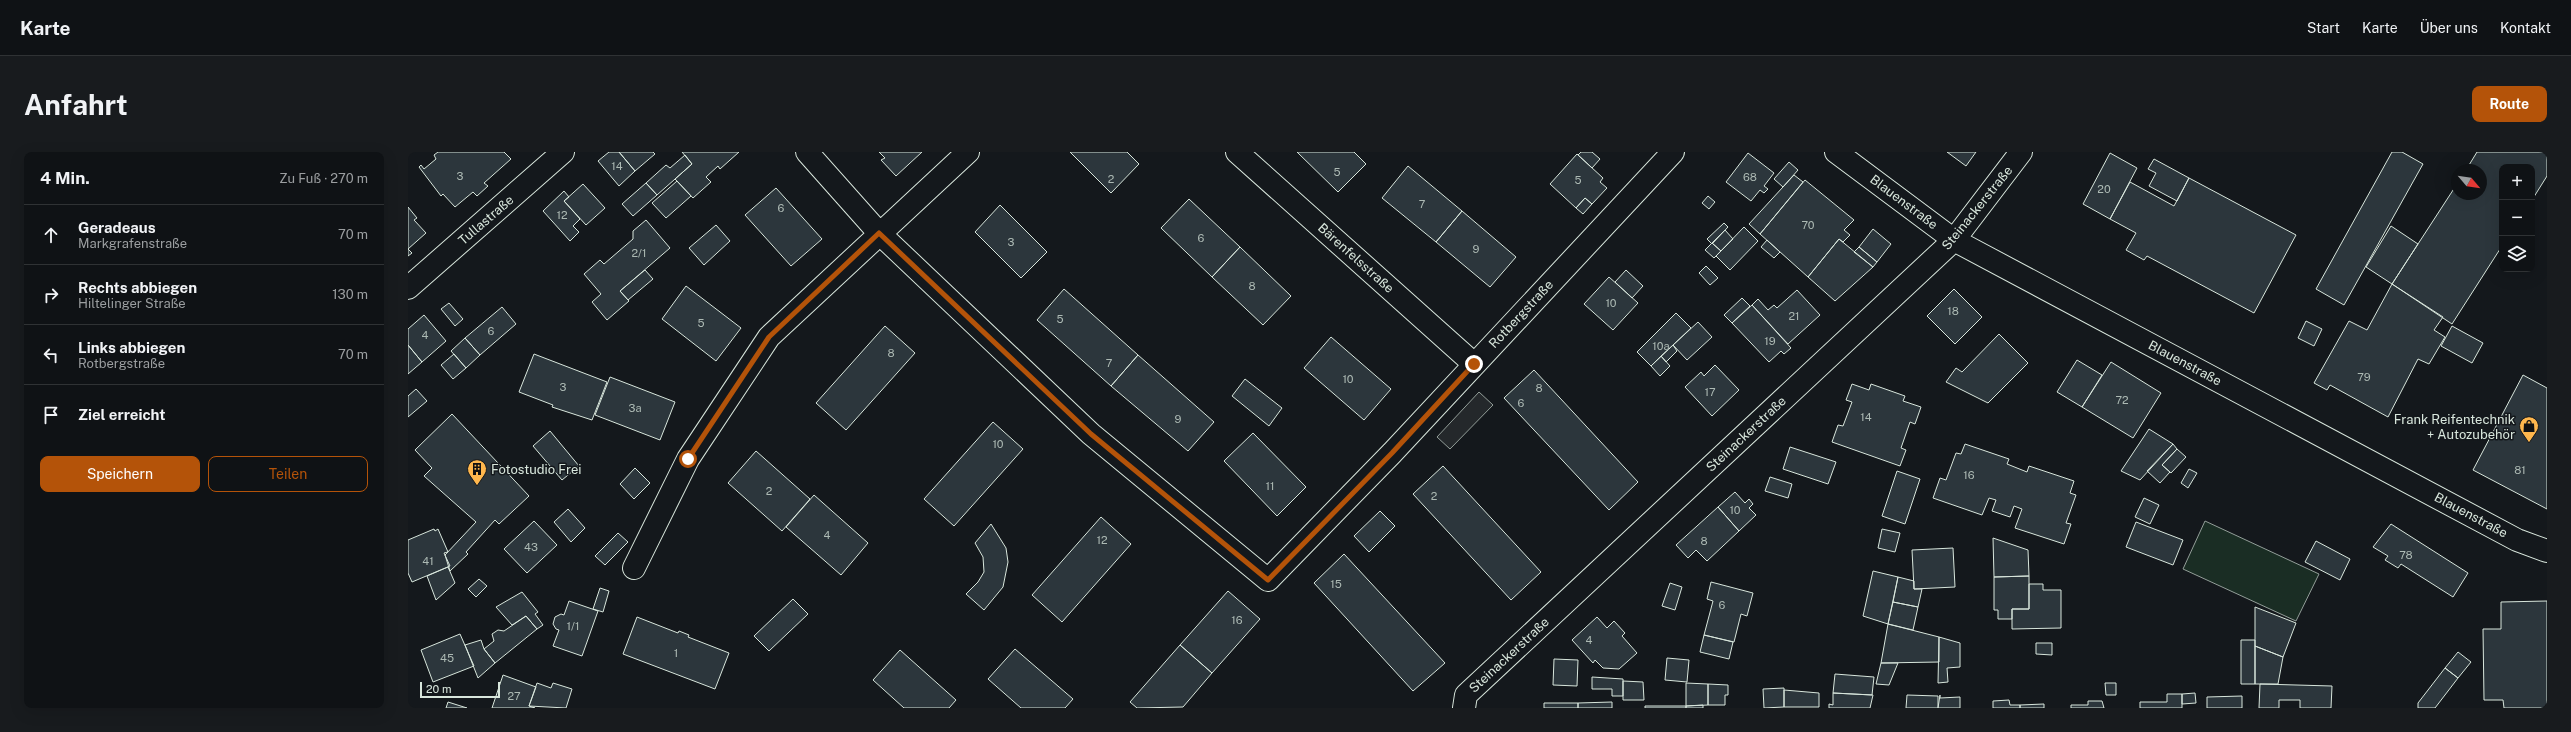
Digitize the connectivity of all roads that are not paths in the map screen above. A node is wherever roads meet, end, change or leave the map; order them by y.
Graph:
1 (563, 152) edge
2 (807, 152) edge
3 (968, 152) edge
4 (1238, 152) edge
5 (1673, 152) edge
6 (1836, 152) edge
7 (2021, 152) edge
8 (879, 233) junction
9 (1954, 240) junction
10 (408, 288) edge
11 (1474, 364) junction
12 (2547, 551) edge
13 (634, 568) dead end
14 (1464, 708) edge

1 - 10 street, Tullastraße
2 - 8 street
3 - 8 street
4 - 11 street, Bärenfelsstraße
5 - 11 street, Rotbergstraße
6 - 9 street, Blauenstraße
7 - 9 street, Steinackerstraße
8 - 11 street, Rotbergstraße
8 - 13 street
9 - 12 street, Blauenstraße
9 - 14 street, Steinackerstraße

